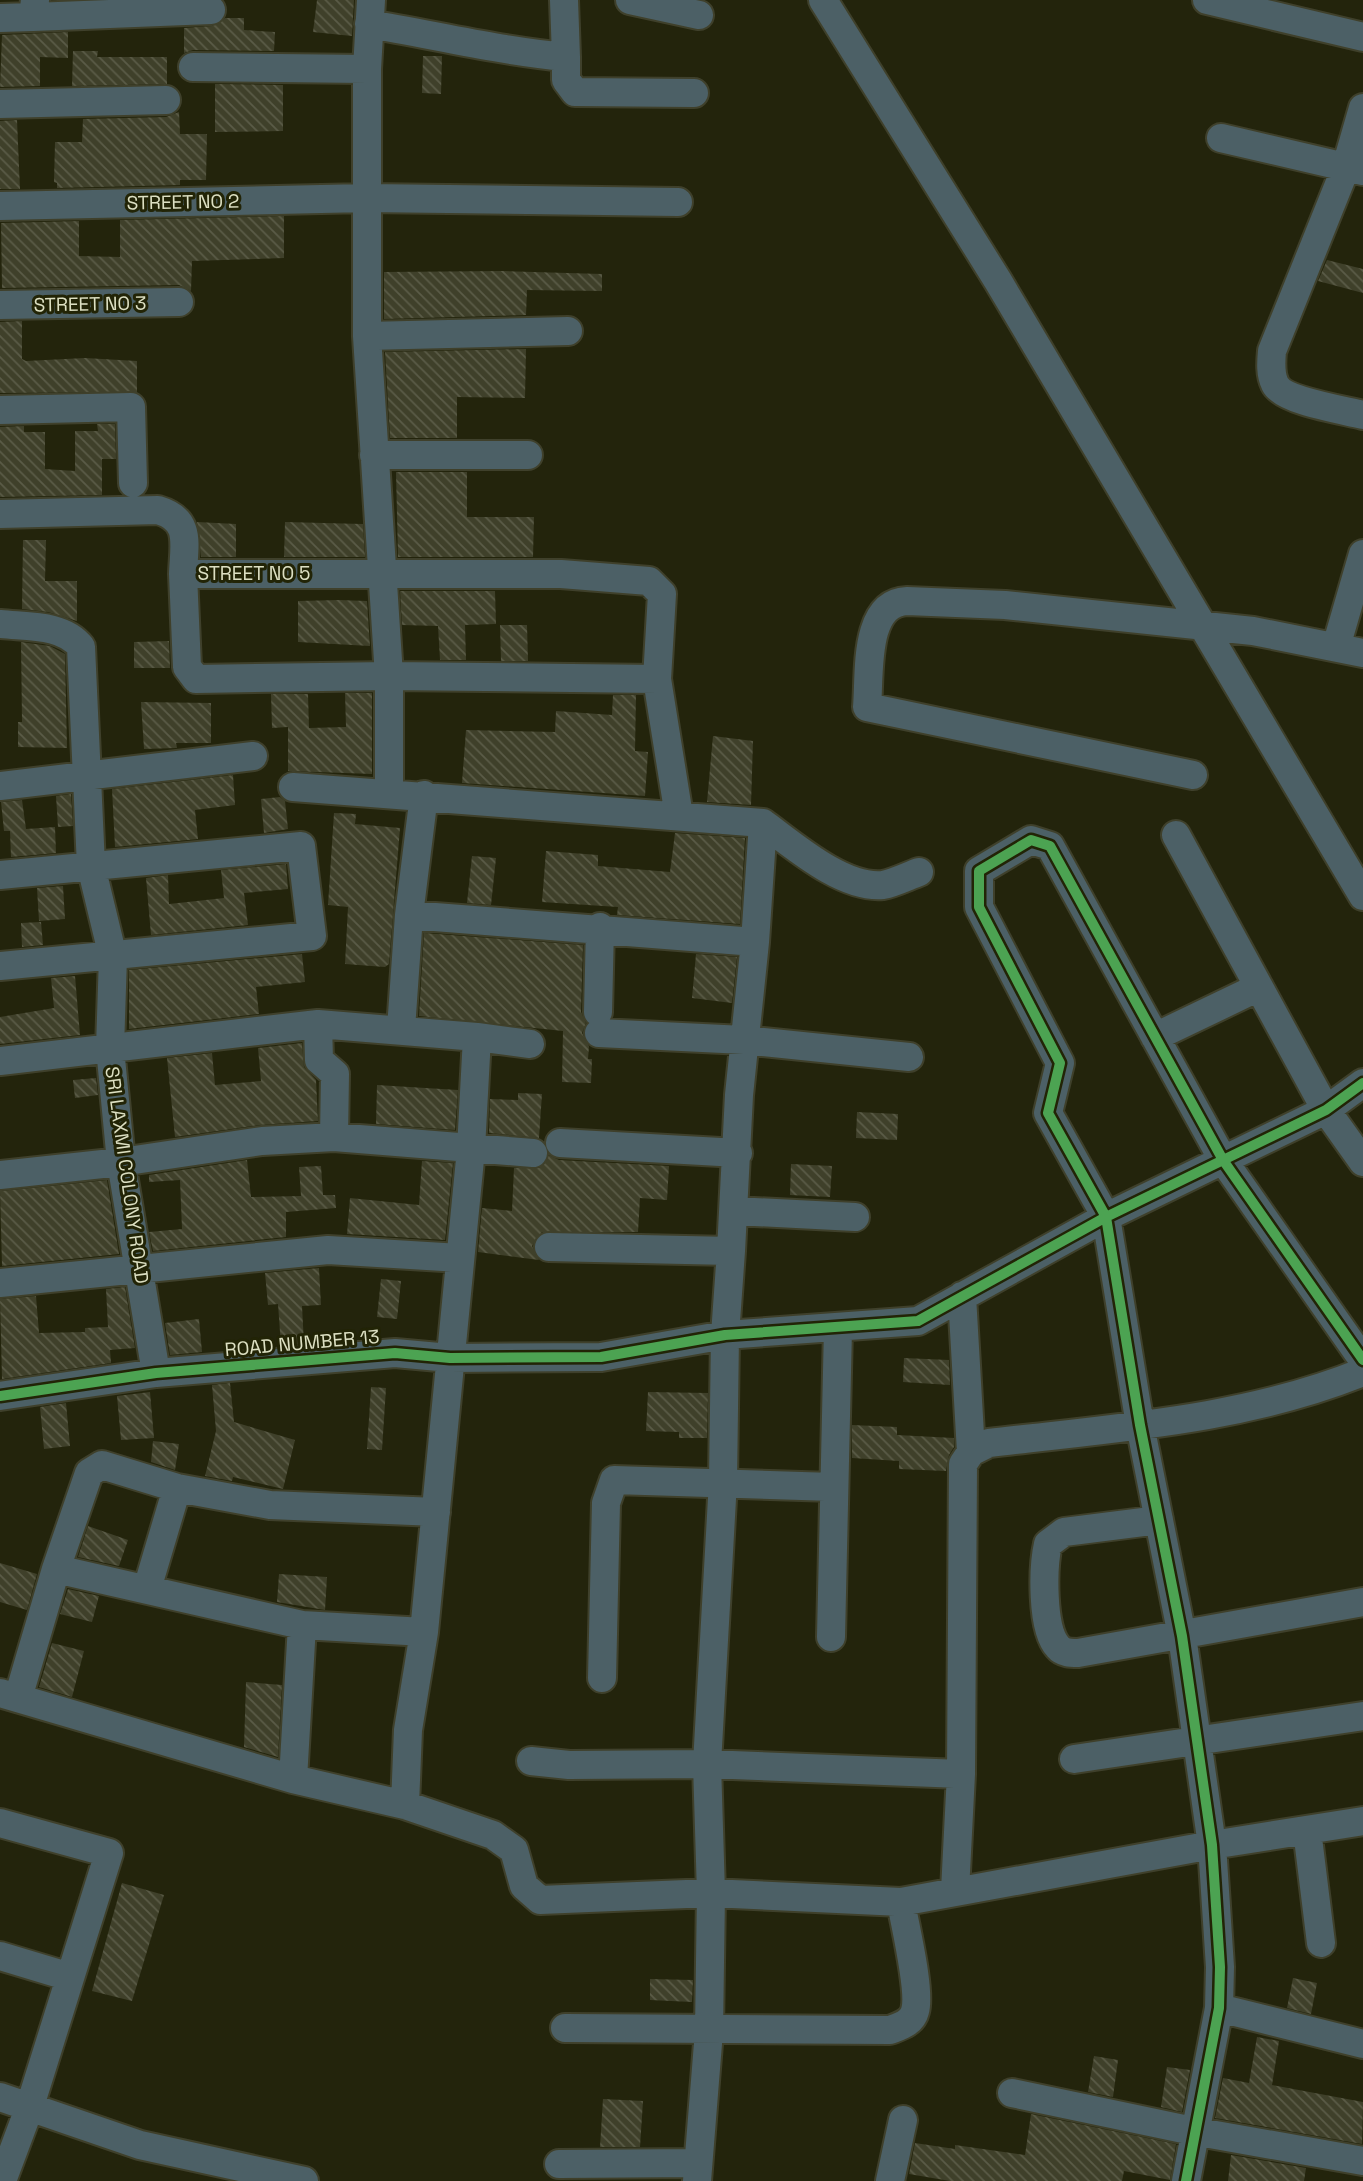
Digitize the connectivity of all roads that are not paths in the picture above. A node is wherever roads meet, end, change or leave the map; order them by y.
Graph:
1 (564, 0) edge
2 (630, 0) edge
3 (823, 0) edge
4 (1207, 0) edge
5 (125, 6) edge
6 (34, 8) edge
7 (1280, 8) edge
8 (211, 10) dead end
9 (370, 12) edge
10 (699, 15) dead end
11 (0, 18) edge
12 (1363, 37) edge
13 (566, 57) junction
14 (193, 67) dead end
15 (367, 69) junction
16 (694, 93) dead end
17 (166, 100) dead end
18 (0, 104) edge
19 (1363, 108) edge
20 (1221, 138) dead end
21 (1354, 169) edge
22 (366, 198) junction
23 (678, 202) dead end
24 (0, 206) edge
25 (179, 302) dead end
26 (0, 305) edge
27 (568, 331) dead end
28 (367, 336) junction
29 (0, 410) edge
30 (1363, 415) edge
31 (373, 455) junction
32 (528, 455) dead end
33 (132, 483) dead end
34 (0, 514) edge
35 (1363, 554) edge
36 (383, 573) junction
37 (183, 574) junction
38 (0, 624) edge
39 (1203, 628) junction
40 (1350, 650) edge
41 (388, 676) junction
42 (657, 679) junction
43 (253, 756) dead end
44 (89, 774) junction
45 (1194, 775) dead end
46 (0, 786) edge
47 (292, 787) dead end
48 (389, 794) junction
49 (424, 795) junction
50 (679, 816) junction
51 (763, 823) junction
52 (1176, 835) dead end
53 (92, 866) junction
54 (919, 872) dead end
55 (0, 875) edge
56 (1363, 896) edge
57 (409, 915) junction
58 (600, 927) junction
59 (755, 942) junction
60 (113, 957) junction
61 (0, 966) edge
62 (1259, 987) junction
63 (318, 1024) junction
64 (401, 1029) junction
65 (477, 1037) junction
66 (1155, 1037) junction
67 (744, 1040) junction
68 (530, 1045) dead end
69 (110, 1048) junction
70 (909, 1057) dead end
71 (0, 1060) edge
72 (1363, 1083) edge
73 (1326, 1110) junction
74 (334, 1138) junction
75 (560, 1143) dead end
76 (471, 1149) junction
77 (533, 1153) dead end
78 (738, 1153) junction
79 (1223, 1160) junction
80 (121, 1162) junction
81 (1363, 1162) edge
82 (0, 1175) edge
83 (735, 1211) junction
84 (856, 1217) dead end
85 (1106, 1217) junction
86 (549, 1247) dead end
87 (731, 1251) junction
88 (460, 1258) junction
89 (139, 1270) junction
90 (0, 1283) edge
91 (962, 1296) junction
92 (838, 1328) junction
93 (725, 1335) junction
94 (450, 1357) junction
95 (1363, 1360) edge
96 (1363, 1372) edge
97 (156, 1373) junction
98 (0, 1396) edge
99 (1140, 1425) junction
100 (971, 1452) junction
101 (723, 1481) junction
102 (833, 1487) junction
103 (177, 1488) junction
104 (436, 1512) junction
105 (1159, 1520) junction
106 (56, 1569) junction
107 (146, 1589) junction
108 (1363, 1602) edge
109 (302, 1625) junction
110 (424, 1632) junction
111 (1182, 1636) junction
112 (831, 1637) dead end
113 (602, 1678) dead end
114 (9, 1696) edge
115 (1363, 1716) edge
116 (1197, 1740) junction
117 (1074, 1759) dead end
118 (531, 1761) dead end
119 (707, 1764) junction
120 (961, 1774) junction
121 (293, 1779) junction
122 (405, 1805) junction
123 (1363, 1821) edge
124 (0, 1823) edge
125 (1307, 1830) junction
126 (1212, 1845) junction
127 (955, 1891) junction
128 (710, 1893) junction
129 (901, 1902) junction
130 (1321, 1943) dead end
131 (0, 1956) edge
132 (70, 1977) junction
133 (1219, 2008) junction
134 (565, 2028) dead end
135 (709, 2031) junction
136 (1363, 2044) edge
137 (1012, 2093) dead end
138 (0, 2097) edge
139 (30, 2106) junction
140 (903, 2119) dead end
141 (1193, 2131) junction
142 (1363, 2161) edge
143 (559, 2164) dead end
144 (698, 2172) edge
145 (2, 2181) edge
146 (304, 2181) edge
147 (890, 2181) edge
148 (1186, 2181) edge

1 - 13 street
2 - 10 street
3 - 39 street
4 - 7 street
5 - 6 street
5 - 8 street
6 - 11 street
7 - 12 street
9 - 13 street
9 - 15 street
13 - 16 street
14 - 15 street
15 - 22 street
17 - 18 street
19 - 21 street
20 - 21 street
21 - 30 street
22 - 23 street, STREET NO 2
22 - 24 street, STREET NO 2
22 - 28 street
25 - 26 street, STREET NO 3
27 - 28 street
28 - 31 street
29 - 33 street
31 - 32 street
31 - 36 street
34 - 37 street, STREET NO 5
35 - 40 street
36 - 37 street, STREET NO 5
36 - 41 street
36 - 42 street, STREET NO 5
37 - 41 street
38 - 44 street, SRI LAXMI COLONY ROAD
39 - 40 street
39 - 45 street
39 - 56 street
41 - 42 street
41 - 48 street
42 - 50 street
43 - 44 street
44 - 46 street
44 - 53 street, SRI LAXMI COLONY ROAD
47 - 48 street
48 - 49 street
49 - 50 street
49 - 57 street
50 - 51 street
51 - 54 street
51 - 59 street
52 - 62 street
53 - 55 street
53 - 60 street, SRI LAXMI COLONY ROAD
53 - 60 street
57 - 58 street
57 - 64 street
58 - 59 street
58 - 67 street
59 - 67 street
60 - 61 street
60 - 69 street, SRI LAXMI COLONY ROAD
62 - 66 street
62 - 73 street
63 - 64 street
63 - 69 street
63 - 74 street
64 - 65 street
65 - 68 street
65 - 76 street
66 - 79 street
66 - 85 street
67 - 70 street
67 - 78 street
69 - 71 street
69 - 80 street, SRI LAXMI COLONY ROAD
72 - 73 street, ROAD NUMBER 13
73 - 79 street, ROAD NUMBER 13
73 - 81 street
74 - 76 street
74 - 80 street
75 - 78 street
76 - 77 street
76 - 88 street
78 - 83 street
79 - 85 street, ROAD NUMBER 13
79 - 95 street
80 - 82 street
80 - 89 street, SRI LAXMI COLONY ROAD
83 - 84 street
83 - 87 street
85 - 91 street, ROAD NUMBER 13
85 - 99 street
86 - 87 street
87 - 93 street
88 - 89 street
88 - 94 street
89 - 90 street
89 - 97 street, SRI LAXMI COLONY ROAD
91 - 92 street, ROAD NUMBER 13
91 - 100 street
92 - 93 street, ROAD NUMBER 13
92 - 102 street
93 - 94 street, ROAD NUMBER 13
93 - 101 street
94 - 97 street, ROAD NUMBER 13
94 - 104 street
96 - 99 street
97 - 98 street, ROAD NUMBER 13
99 - 100 street
99 - 105 street
100 - 120 street
101 - 102 street
101 - 113 street
101 - 119 street
102 - 112 street
103 - 104 street
103 - 106 street
103 - 107 street
104 - 110 street
105 - 111 street
105 - 111 street
106 - 107 street
106 - 114 street
107 - 109 street
108 - 111 street
109 - 110 street
109 - 121 street
110 - 122 street
111 - 116 street
114 - 121 street
115 - 116 street
116 - 117 street
116 - 126 street
118 - 119 street
119 - 120 street
119 - 128 street
120 - 127 street
121 - 122 street
122 - 128 street
123 - 125 street
124 - 132 street
125 - 126 street
125 - 130 street
126 - 127 street
126 - 133 street
127 - 129 street
128 - 129 street
128 - 135 street
129 - 135 street
131 - 132 street
132 - 139 street
133 - 136 street
133 - 141 street
134 - 135 street
135 - 144 street
137 - 141 street
138 - 139 street
139 - 145 street
139 - 146 street
140 - 147 street
141 - 142 street
141 - 148 street
143 - 144 street

